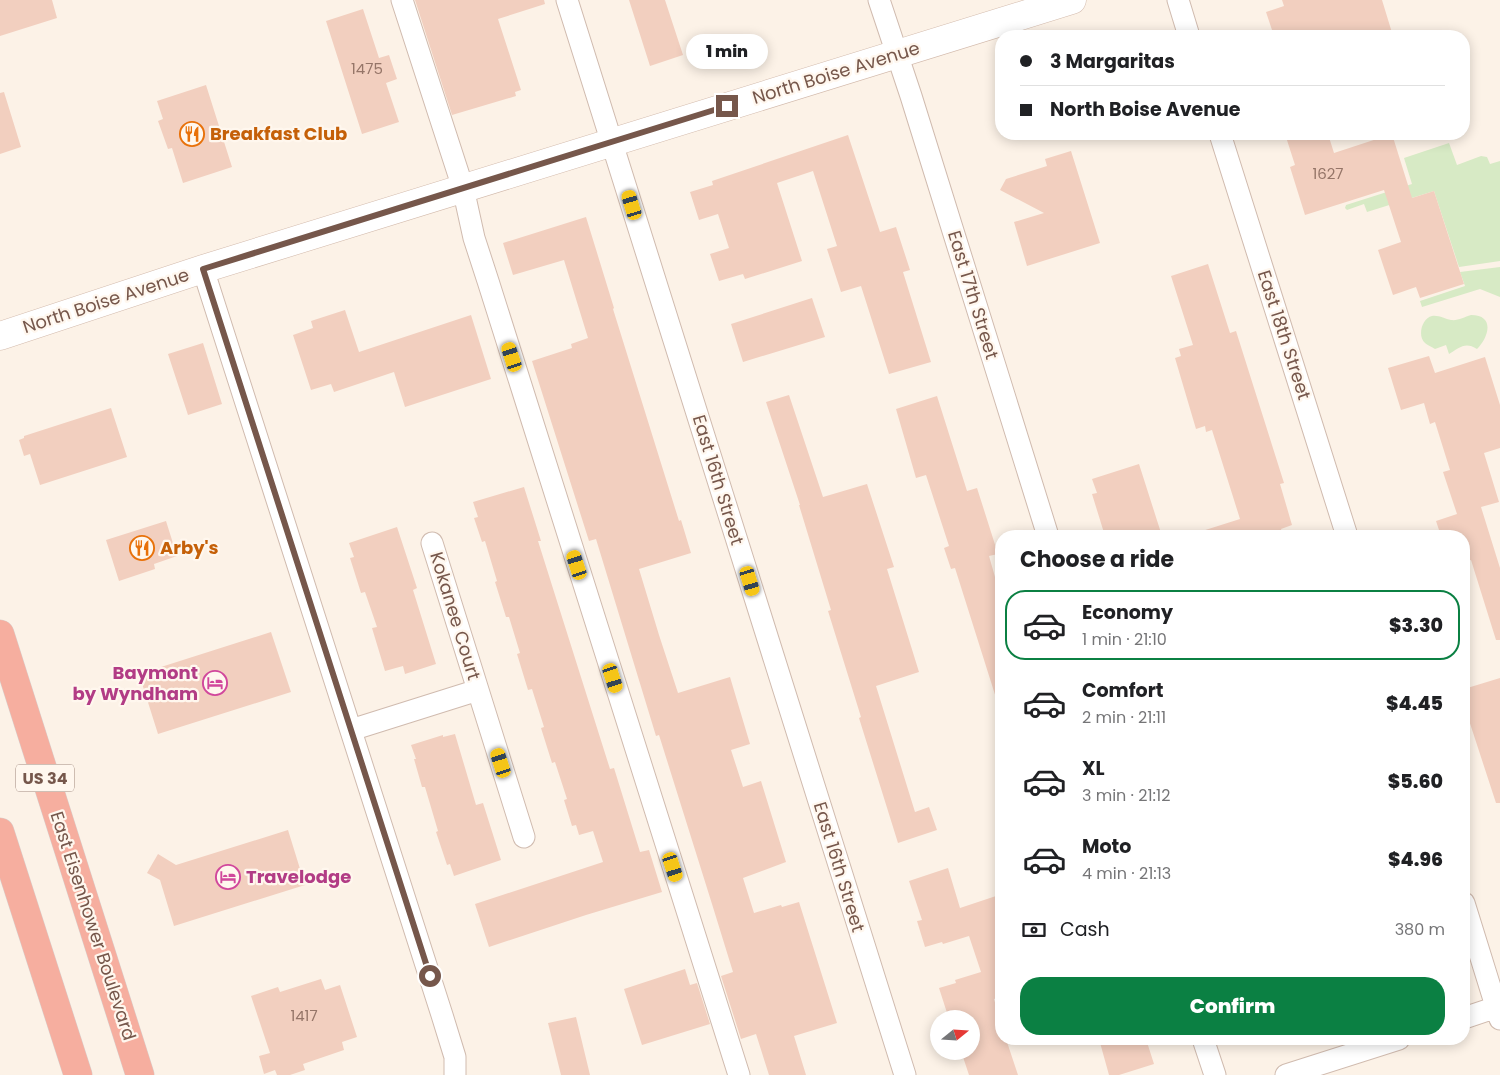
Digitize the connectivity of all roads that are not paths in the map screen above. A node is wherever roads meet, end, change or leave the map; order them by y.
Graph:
1 (402, 0) edge
2 (567, 0) edge
3 (880, 0) edge
4 (1072, 0) edge
5 (1178, 0) edge
6 (1187, 30) edge
7 (898, 53) junction
8 (1222, 140) edge
9 (613, 142) junction
10 (463, 188) junction
11 (203, 269) junction
12 (0, 336) edge
13 (1046, 530) edge
14 (1345, 530) edge
15 (432, 543) dead end
16 (0, 634) edge
17 (478, 690) junction
18 (351, 730) junction
19 (0, 832) edge
20 (524, 836) dead end
21 (1470, 922) edge
22 (1499, 1011) edge
23 (1470, 1017) edge
24 (1205, 1045) edge
25 (1380, 1045) edge
26 (78, 1075) edge
27 (140, 1075) edge
28 (455, 1075) edge
29 (739, 1075) edge
30 (905, 1075) edge
31 (1215, 1075) edge
32 (1286, 1075) edge

1 - 10 street
2 - 9 street, East 16th Street
3 - 7 street, East 17th Street
4 - 7 street, North Boise Avenue
5 - 6 street
7 - 9 street, North Boise Avenue
7 - 13 street, East 17th Street
8 - 14 street, East 18th Street
9 - 10 street, North Boise Avenue
9 - 30 street, East 16th Street
10 - 11 street, North Boise Avenue
10 - 29 street
11 - 12 street, North Boise Avenue
11 - 18 street
15 - 17 street, Kokanee Court
16 - 27 highway, East Eisenhower Boulevard / US 34
17 - 18 street, Kokanee Court
17 - 20 street, Kokanee Court
18 - 28 street
19 - 26 highway
21 - 22 street
22 - 23 street
24 - 31 street
25 - 32 street

